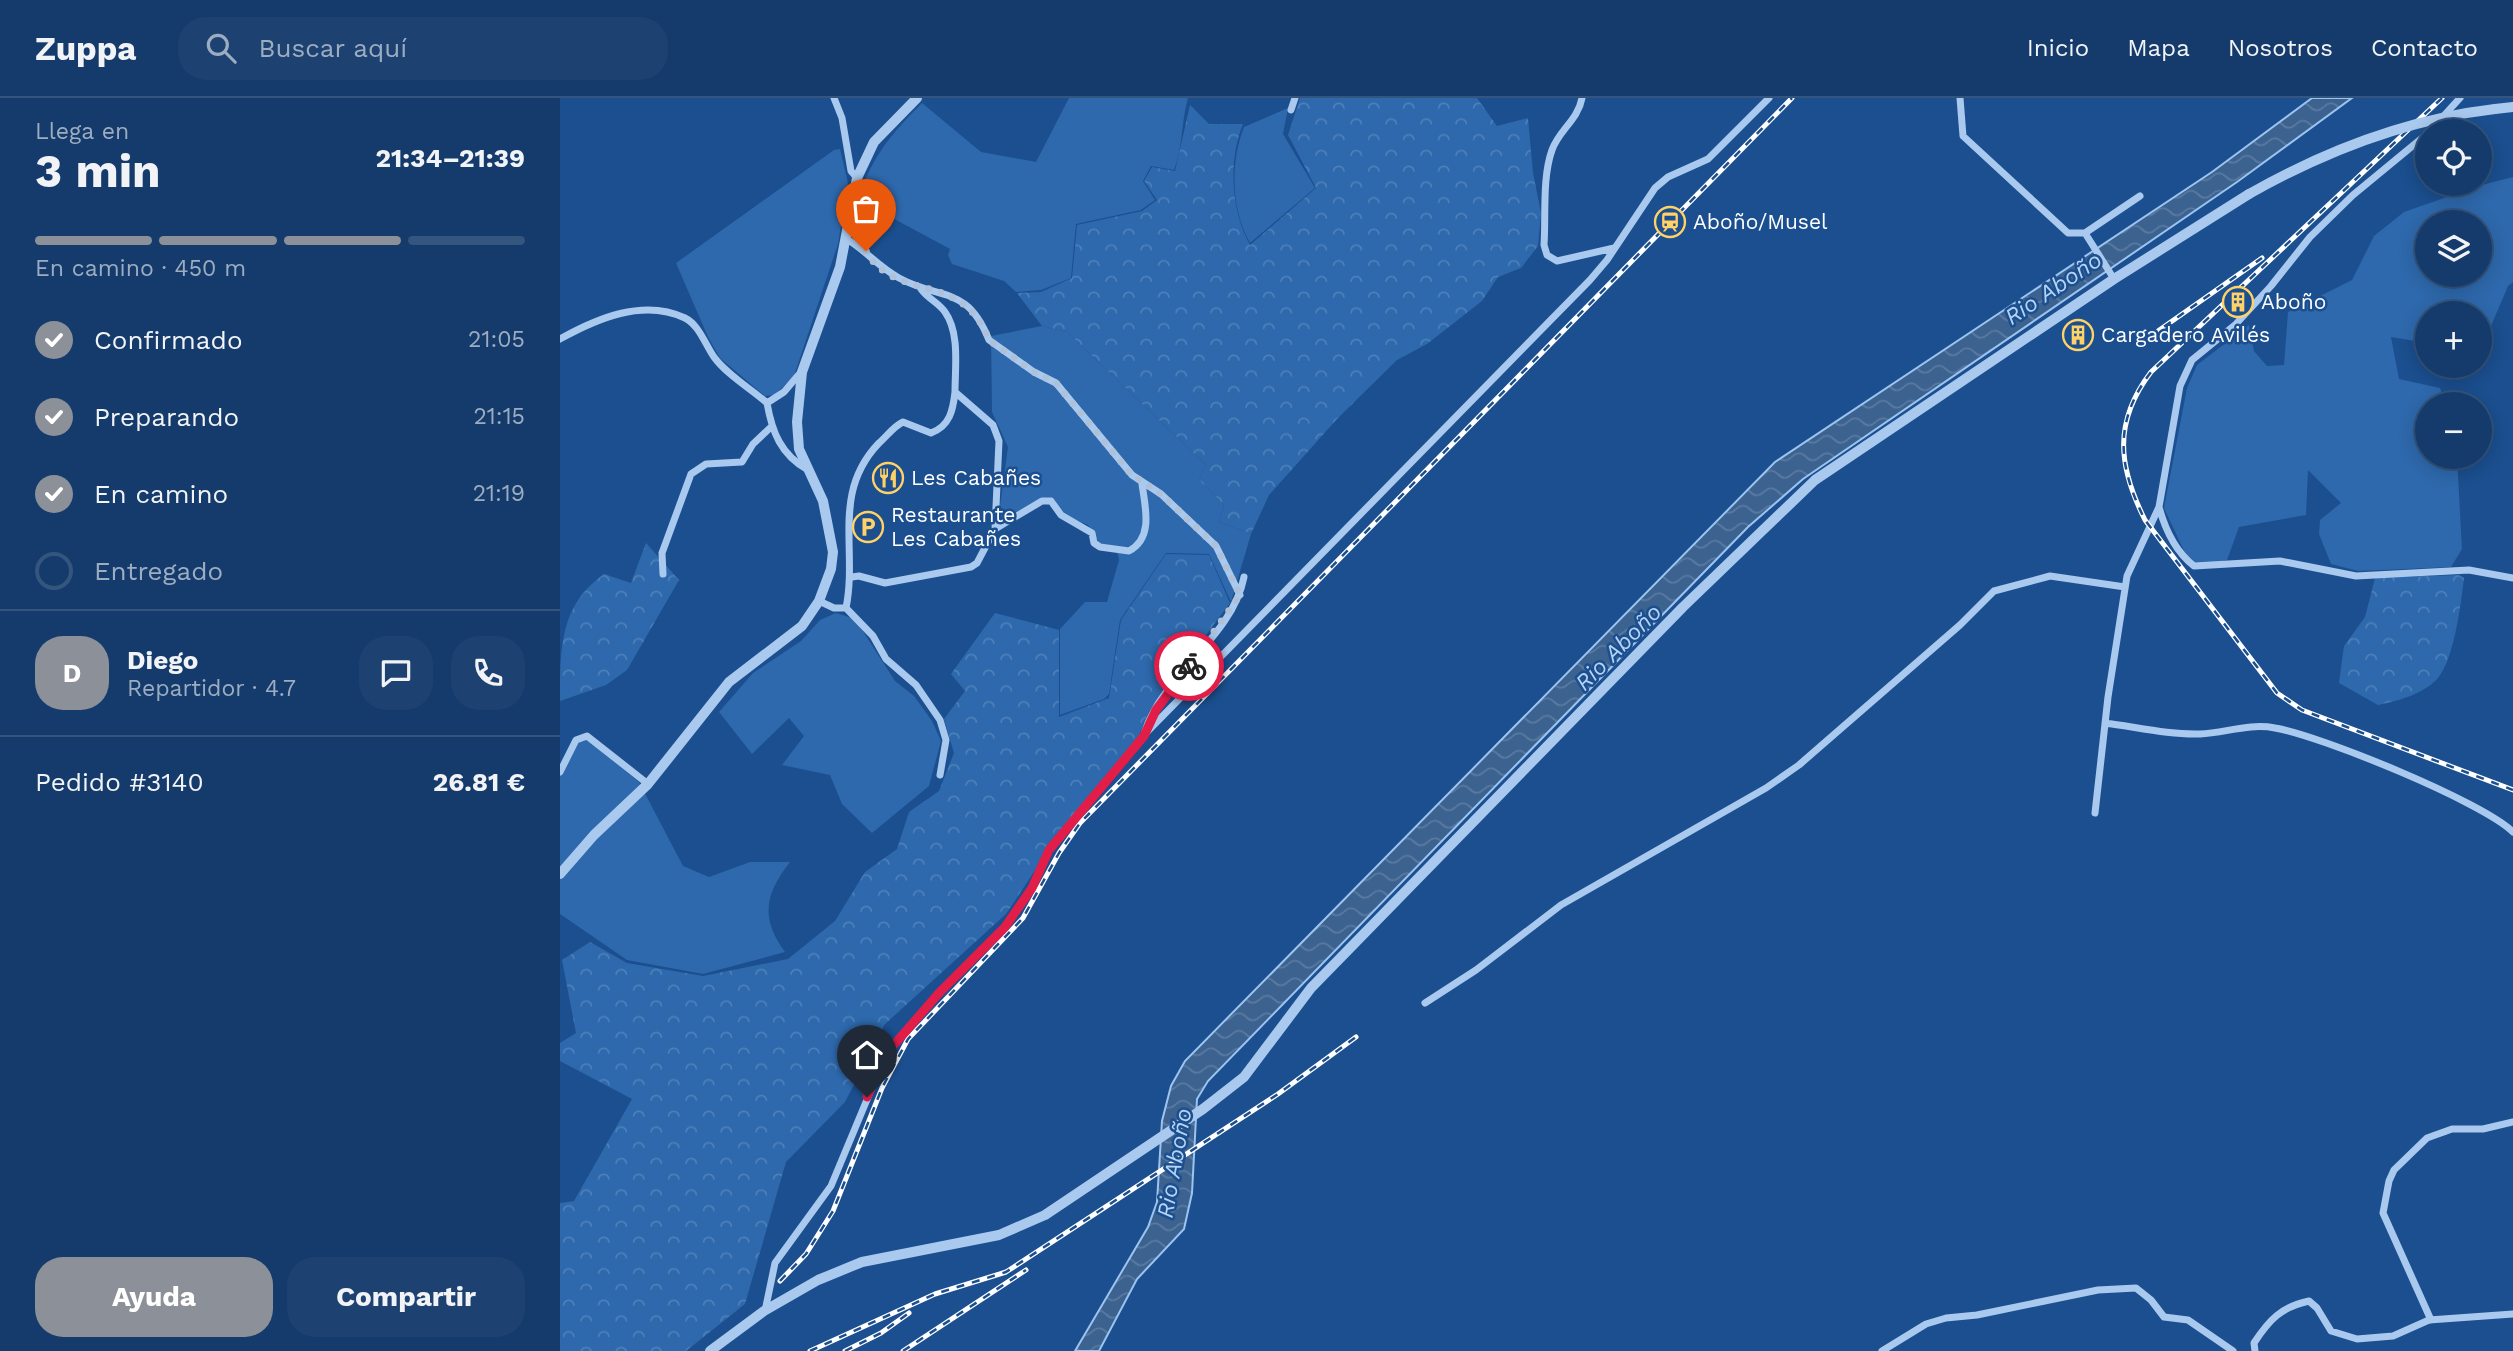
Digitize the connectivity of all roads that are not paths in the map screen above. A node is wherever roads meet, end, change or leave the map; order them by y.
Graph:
1 (834, 98) edge
2 (917, 98) edge
3 (1295, 98) edge
4 (1581, 98) edge
5 (1769, 98) edge
6 (1960, 98) edge
7 (2460, 98) edge
8 (2513, 107) edge
9 (1291, 110) dead end
10 (2441, 119) edge
11 (2415, 144) edge
12 (857, 178) junction
13 (2140, 196) dead end
14 (851, 213) junction
15 (2085, 233) junction
16 (847, 239) junction
17 (1614, 248) junction
18 (866, 251) junction
19 (2112, 276) junction
20 (922, 289) junction
21 (560, 339) edge
22 (802, 372) junction
23 (956, 392) junction
24 (767, 403) junction
25 (771, 426) junction
26 (808, 470) junction
27 (1142, 484) junction
28 (2159, 507) junction
29 (995, 529) junction
30 (663, 574) dead end
31 (852, 577) junction
32 (1244, 577) dead end
33 (2513, 578) edge
34 (2125, 587) junction
35 (1240, 595) junction
36 (819, 601) junction
37 (846, 608) junction
38 (2105, 723) junction
39 (1144, 736) junction
40 (560, 772) edge
41 (940, 775) dead end
42 (648, 784) junction
43 (2095, 813) dead end
44 (2513, 832) edge
45 (560, 874) edge
46 (1425, 1003) dead end
47 (2513, 1122) edge
48 (764, 1311) junction
49 (2513, 1314) edge
50 (2431, 1320) junction
51 (710, 1351) edge
52 (1882, 1351) edge
53 (2233, 1351) edge
54 (2255, 1351) edge

1 - 12 street
2 - 12 street
3 - 9 street
4 - 17 street
5 - 17 street
6 - 15 street
7 - 10 street
8 - 19 street, bridge
11 - 28 street
12 - 14 street
13 - 15 street
14 - 16 street
14 - 18 street
15 - 19 street
16 - 18 street
16 - 22 street
17 - 39 street
18 - 20 street
19 - 48 street
20 - 23 street
20 - 27 street
21 - 24 street
22 - 24 street
22 - 26 street
23 - 29 street
23 - 31 street
24 - 25 street
25 - 26 street
25 - 30 street
26 - 36 street
27 - 29 street
27 - 35 street
28 - 33 street
28 - 34 street
29 - 31 street
31 - 37 street
32 - 35 street
34 - 38 street
34 - 46 street
35 - 39 street
36 - 37 street
36 - 42 street
37 - 41 street
38 - 43 street
38 - 44 street
39 - 48 street
40 - 42 street
42 - 45 street
47 - 50 street
48 - 51 street
49 - 50 street
50 - 54 street
52 - 53 street

